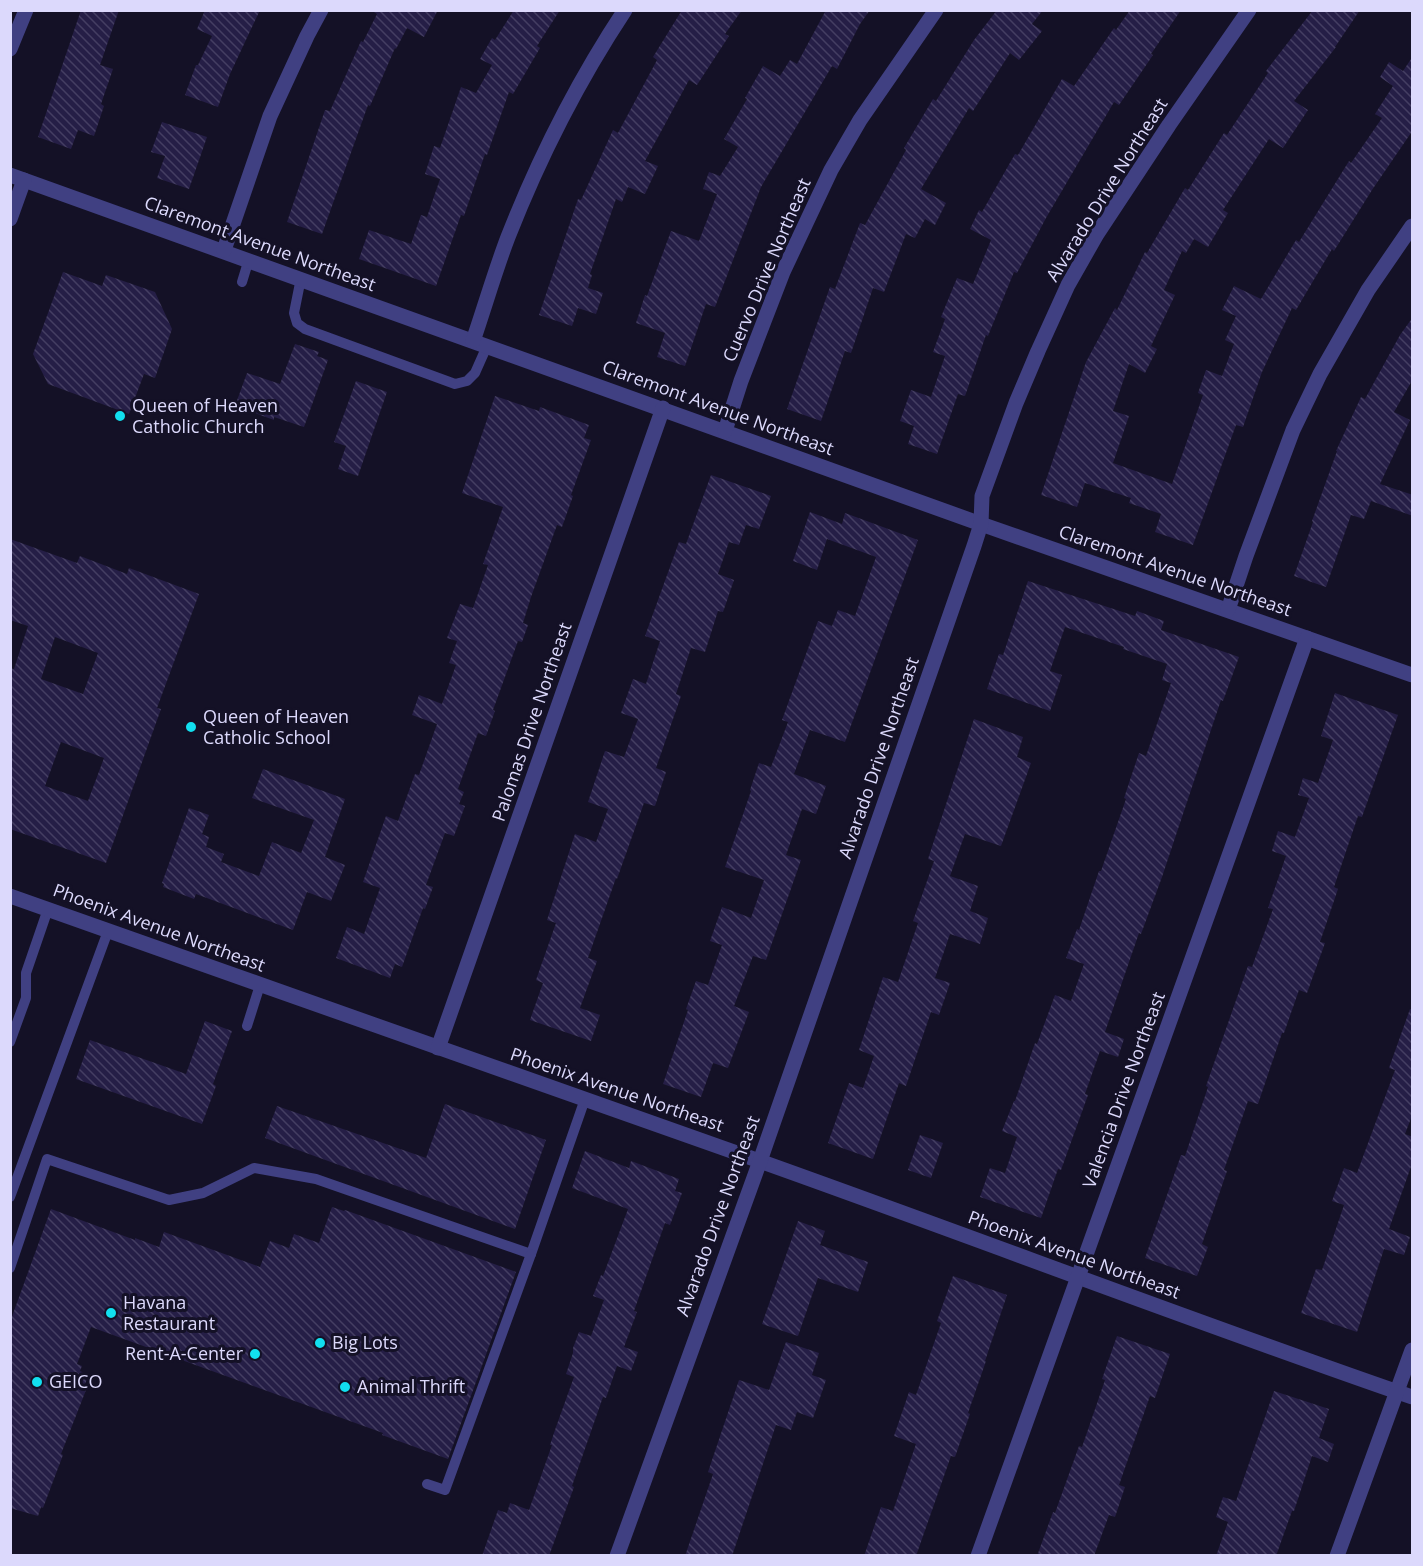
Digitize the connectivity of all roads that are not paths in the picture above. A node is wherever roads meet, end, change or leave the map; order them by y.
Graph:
1 (26, 10) edge
2 (321, 10) edge
3 (625, 10) edge
4 (936, 10) edge
5 (1249, 10) edge
6 (10, 49) edge
7 (17, 177) edge
8 (10, 219) edge
9 (1413, 226) edge
10 (224, 250) junction
11 (249, 259) junction
12 (301, 278) junction
13 (242, 282) dead end
14 (480, 343) junction
15 (663, 408) junction
16 (725, 430) junction
17 (981, 524) junction
18 (1228, 610) junction
19 (1307, 638) junction
20 (1413, 675) edge
21 (10, 896) edge
22 (48, 909) junction
23 (108, 931) junction
24 (260, 985) junction
25 (247, 1026) dead end
26 (10, 1042) edge
27 (438, 1048) junction
28 (585, 1100) junction
29 (760, 1161) junction
30 (10, 1197) edge
31 (531, 1254) junction
32 (10, 1268) edge
33 (1077, 1277) junction
34 (1413, 1350) edge
35 (1405, 1394) edge
36 (427, 1484) dead end
37 (617, 1556) edge
38 (978, 1556) edge
39 (1338, 1556) edge

1 - 6 street
2 - 10 street
3 - 14 street
4 - 16 street, Cuervo Drive Northeast
5 - 17 street, Alvarado Drive Northeast
7 - 8 street
7 - 10 street, Claremont Avenue Northeast
9 - 18 street
10 - 11 street, Claremont Avenue Northeast
11 - 12 street, Claremont Avenue Northeast
11 - 13 lane
12 - 14 street, Claremont Avenue Northeast
12 - 14 lane
14 - 15 street, Claremont Avenue Northeast
15 - 16 street, Claremont Avenue Northeast
15 - 27 street, Palomas Drive Northeast
16 - 17 street, Claremont Avenue Northeast
17 - 18 street, Claremont Avenue Northeast
17 - 29 street, Alvarado Drive Northeast
18 - 19 street, Claremont Avenue Northeast
19 - 20 street, Claremont Avenue Northeast
19 - 33 street, Valencia Drive Northeast
21 - 22 street, Phoenix Avenue Northeast
22 - 23 street, Phoenix Avenue Northeast
22 - 26 lane
23 - 24 street, Phoenix Avenue Northeast
23 - 30 lane
24 - 25 lane
24 - 27 street, Phoenix Avenue Northeast
27 - 28 street, Phoenix Avenue Northeast
28 - 29 street, Phoenix Avenue Northeast
28 - 31 lane
29 - 33 street, Phoenix Avenue Northeast
29 - 37 street, Alvarado Drive Northeast
31 - 32 lane
31 - 36 lane
33 - 35 street, Phoenix Avenue Northeast
33 - 38 street, Valencia Drive Northeast
34 - 35 street
35 - 39 street

